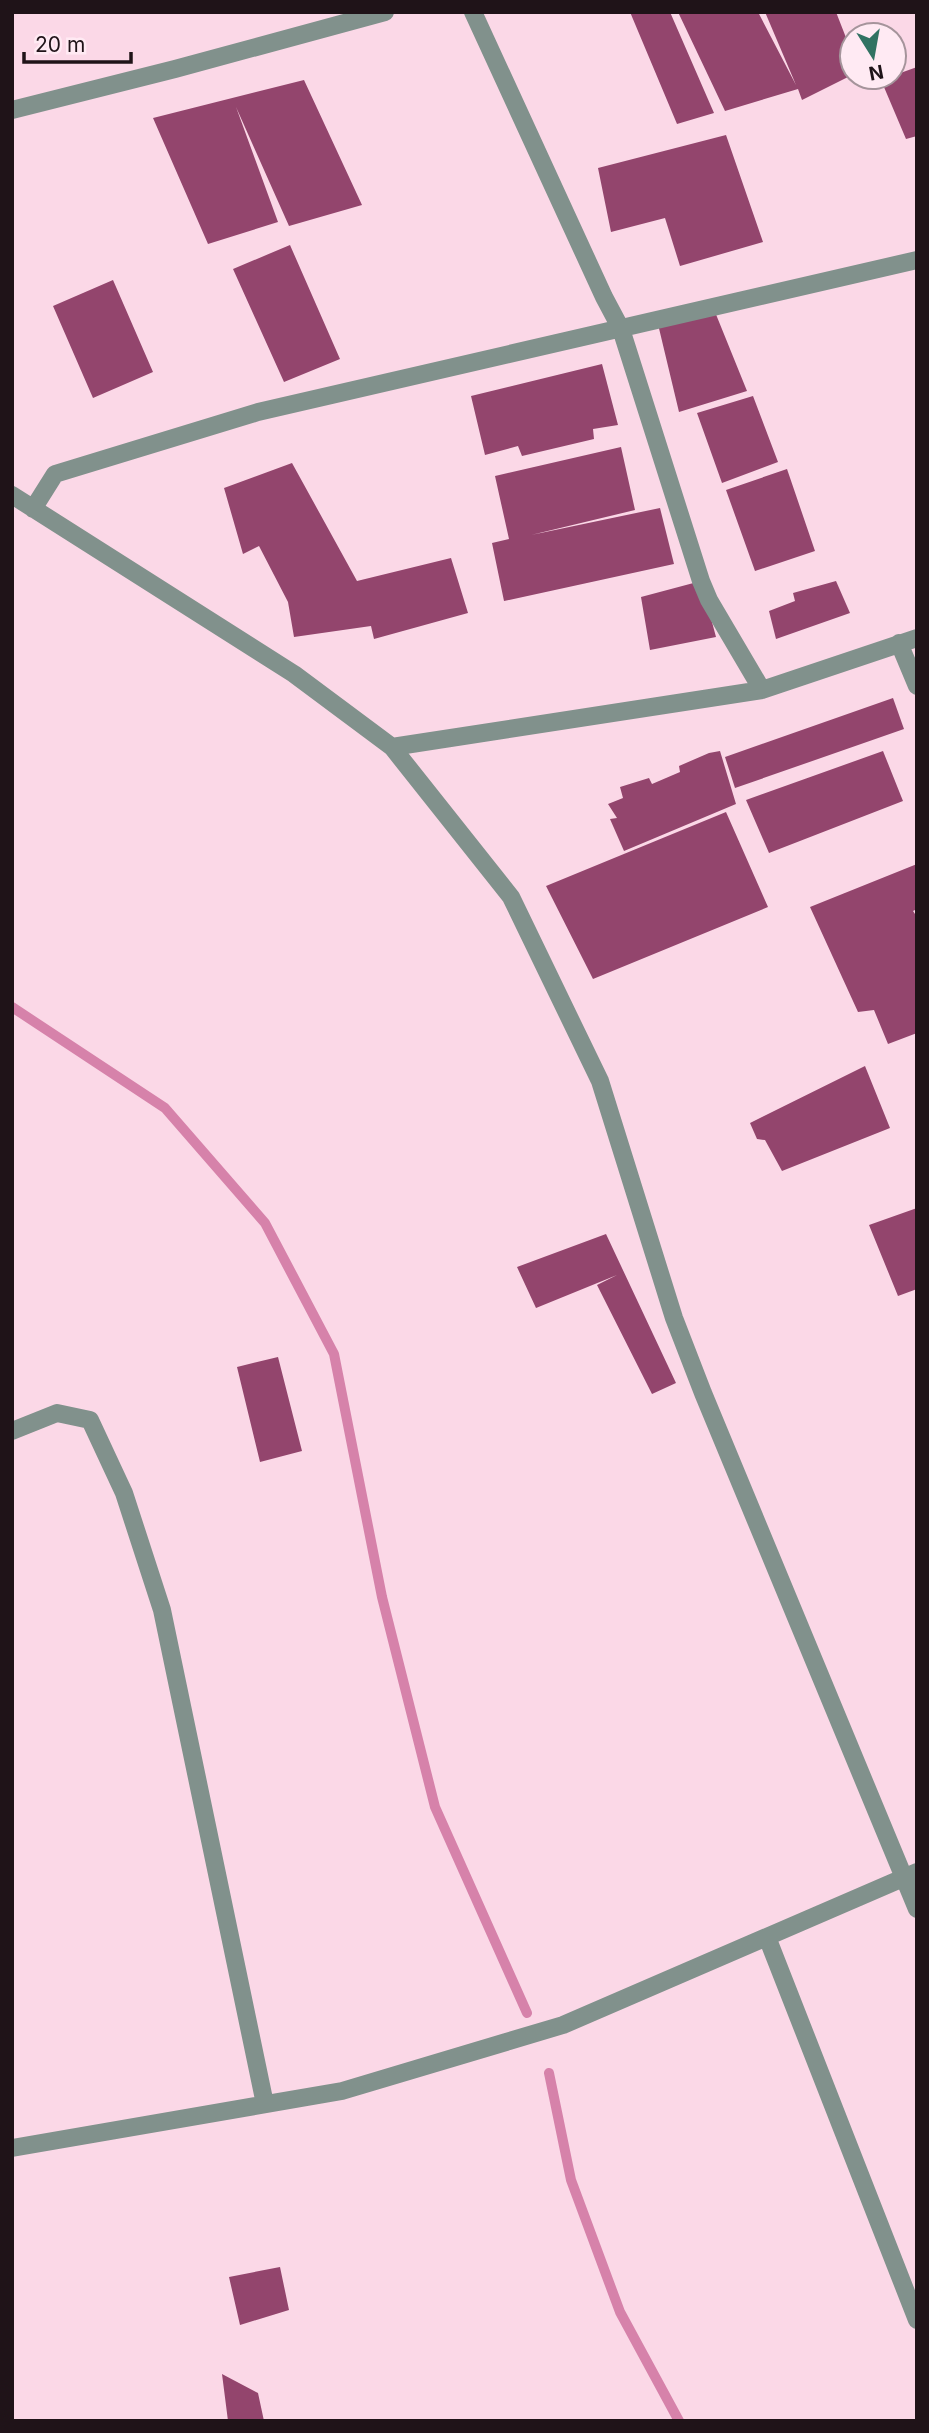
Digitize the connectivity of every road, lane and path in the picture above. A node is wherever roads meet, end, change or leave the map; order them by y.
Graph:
1 (385, 12) edge
2 (473, 12) edge
3 (12, 110) edge
4 (917, 260) edge
5 (621, 329) junction
6 (12, 495) edge
7 (33, 509) junction
8 (917, 638) edge
9 (899, 643) junction
10 (917, 687) edge
11 (762, 690) junction
12 (392, 747) junction
13 (12, 1431) edge
14 (911, 1874) edge
15 (917, 1909) edge
16 (767, 1937) junction
17 (265, 2104) junction
18 (12, 2148) edge
19 (917, 2320) edge

1 - 3 street
2 - 5 street
4 - 5 street
5 - 7 street
5 - 11 street
6 - 7 street
7 - 12 street
8 - 9 street
9 - 10 street
9 - 11 street
11 - 12 street
12 - 14 street
13 - 17 street
14 - 15 street
14 - 16 street
16 - 17 street
16 - 19 street
17 - 18 street

